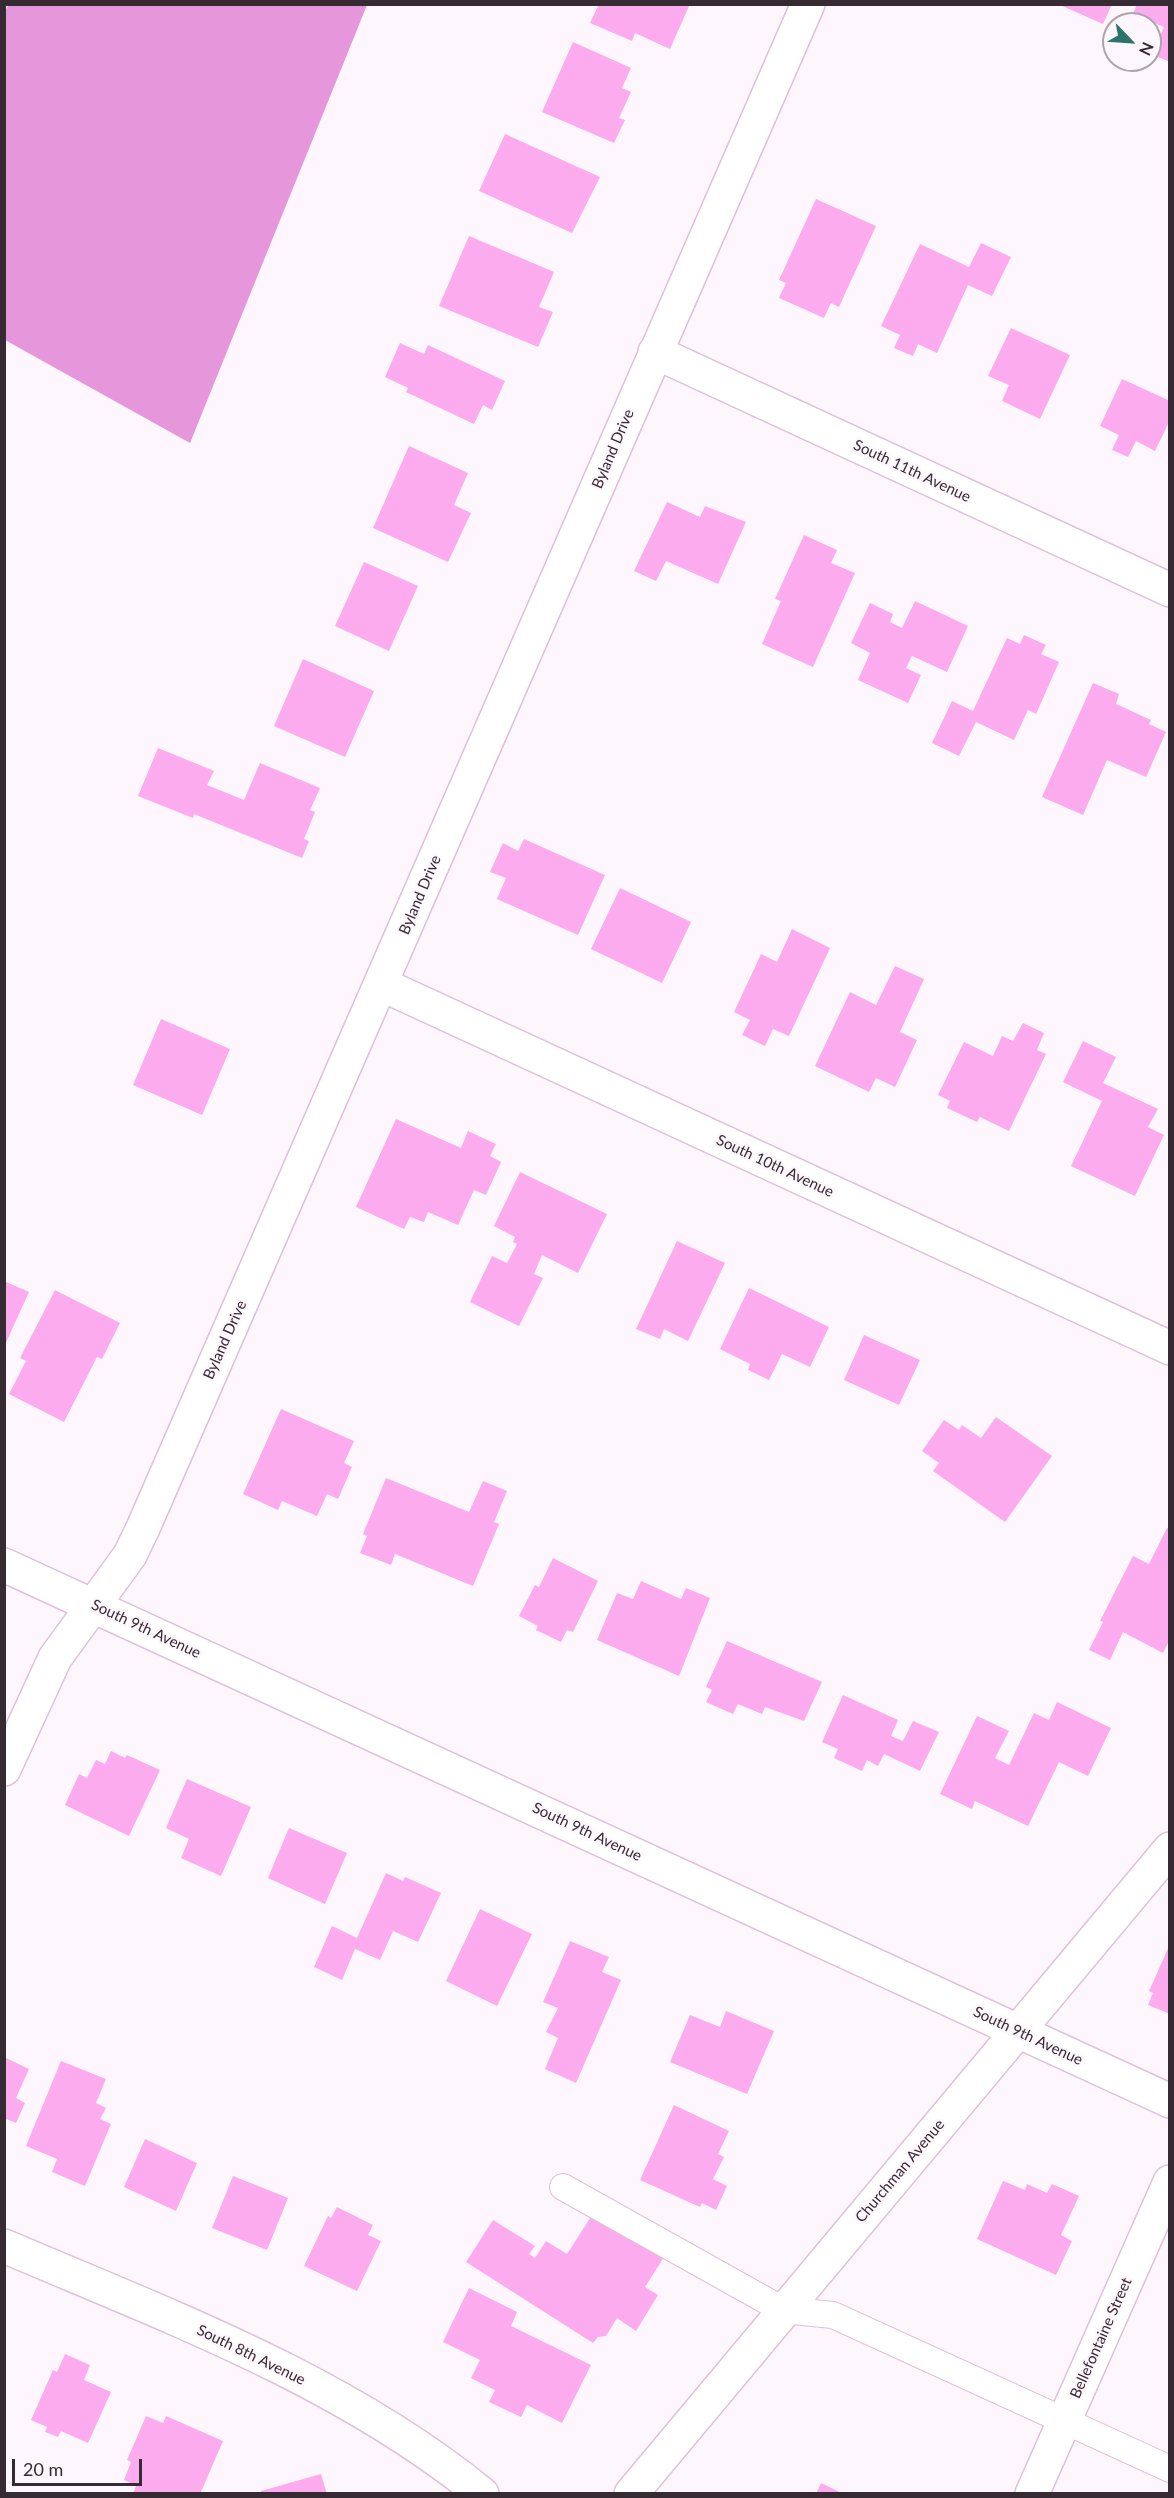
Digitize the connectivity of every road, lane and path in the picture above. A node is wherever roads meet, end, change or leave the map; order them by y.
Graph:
1 (808, 4) edge
2 (655, 352) junction
3 (1170, 591) edge
4 (381, 984) junction
5 (1170, 1348) edge
6 (4, 1564) edge
7 (92, 1604) junction
8 (4, 1768) edge
9 (1170, 1849) edge
10 (1018, 2031) junction
11 (1170, 2101) edge
12 (1170, 2182) edge
13 (563, 2187) dead end
14 (4, 2246) edge
15 (783, 2310) junction
16 (1064, 2421) junction
17 (1170, 2469) edge
18 (482, 2493) edge
19 (631, 2493) edge
20 (1032, 2493) edge

1 - 2 street, Byland Drive
2 - 3 street, South 11th Avenue
2 - 4 street, Byland Drive
4 - 5 street, South 10th Avenue
4 - 7 street, Byland Drive
6 - 7 street, South 9th Avenue
7 - 8 street, Byland Drive
7 - 10 street, South 9th Avenue
9 - 10 street, Churchman Avenue
10 - 11 street, South 9th Avenue
10 - 15 street, Churchman Avenue
12 - 16 street, Bellefontaine Street
13 - 15 lane
14 - 18 street, South 8th Avenue
15 - 16 lane
15 - 19 street, Churchman Avenue
16 - 17 lane
16 - 20 street, Bellefontaine Street

